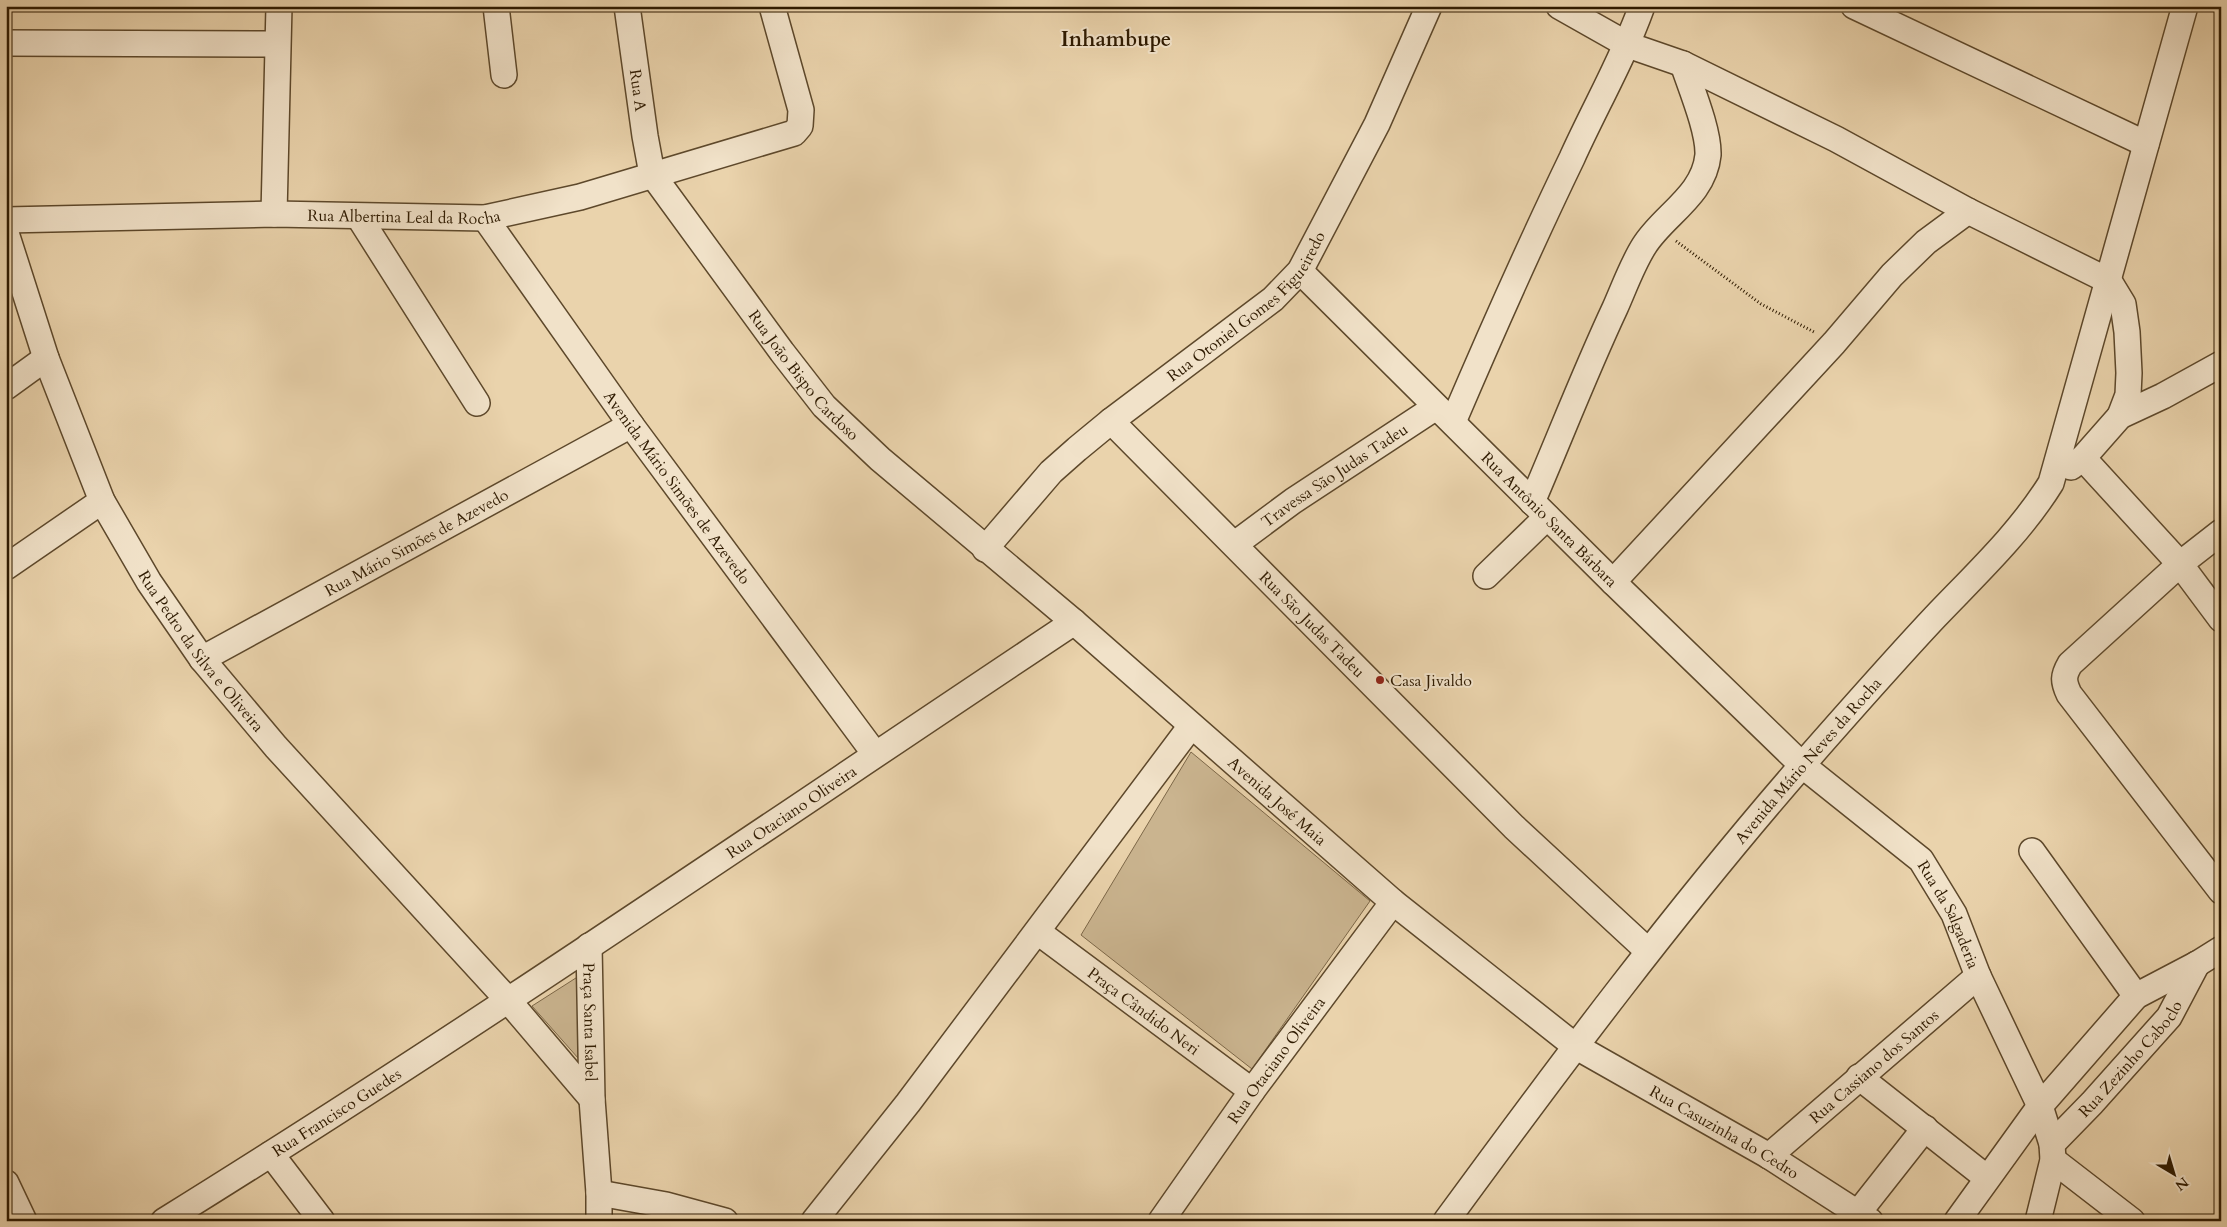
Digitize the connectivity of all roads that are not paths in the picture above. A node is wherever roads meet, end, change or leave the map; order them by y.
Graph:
1 (279, 6) edge
2 (496, 6) edge
3 (627, 6) edge
4 (772, 6) edge
5 (1429, 6) edge
6 (1558, 6) edge
7 (1642, 6) edge
8 (1854, 6) edge
9 (2185, 6) edge
10 (6, 43) edge
11 (277, 44) junction
12 (1628, 45) junction
13 (1682, 64) junction
14 (504, 75) dead end
15 (2146, 144) junction
16 (652, 174) junction
17 (1968, 211) junction
18 (274, 214) junction
19 (359, 217) junction
20 (485, 218) junction
21 (6, 220) edge
22 (6, 233) edge
23 (1300, 271) junction
24 (2110, 281) junction
25 (46, 358) junction
26 (2221, 364) edge
27 (6, 387) edge
28 (477, 403) dead end
29 (1444, 414) junction
30 (2120, 416) junction
31 (1111, 421) junction
32 (631, 425) junction
33 (2083, 458) junction
34 (2051, 483) junction
35 (102, 501) junction
36 (1540, 510) junction
37 (2221, 532) edge
38 (1235, 544) junction
39 (985, 549) junction
40 (2180, 564) junction
41 (6, 567) edge
42 (1486, 576) dead end
43 (1613, 582) junction
44 (2221, 619) edge
45 (1074, 622) junction
46 (202, 659) junction
47 (1191, 726) junction
48 (875, 754) junction
49 (1802, 765) junction
50 (2032, 851) dead end
51 (2221, 892) edge
52 (1393, 902) junction
53 (1038, 932) junction
54 (590, 946) junction
55 (2221, 949) edge
56 (1648, 951) junction
57 (2197, 964) junction
58 (1978, 976) junction
59 (2136, 996) junction
60 (507, 1000) junction
61 (1575, 1046) junction
62 (1859, 1078) junction
63 (1252, 1090) junction
64 (592, 1100) junction
65 (2040, 1106) junction
66 (1925, 1128) junction
67 (2052, 1152) junction
68 (271, 1154) junction
69 (1769, 1156) junction
70 (1988, 1178) junction
71 (6, 1183) edge
72 (599, 1192) junction
73 (1864, 1217) edge
74 (24, 1221) edge
75 (164, 1221) edge
76 (322, 1221) edge
77 (599, 1221) edge
78 (726, 1221) edge
79 (814, 1221) edge
80 (1161, 1221) edge
81 (1446, 1221) edge
82 (1957, 1221) edge
83 (2038, 1221) edge
84 (2132, 1221) edge

1 - 11 street
2 - 14 street
3 - 16 street, Rua A
4 - 16 street, Rua Albertina Leal da Rocha
5 - 23 street, Rua Otoniel Gomes Figueiredo
6 - 12 street
7 - 12 street
8 - 15 street
9 - 15 street
10 - 11 street
11 - 18 street
12 - 13 street
12 - 29 street
13 - 17 street
13 - 36 street
15 - 24 street
16 - 20 street, Rua Albertina Leal da Rocha
16 - 39 street, Rua João Bispo Cardoso
17 - 24 street
17 - 43 street
18 - 19 street, Rua Albertina Leal da Rocha
18 - 21 street, Rua Albertina Leal da Rocha
19 - 20 street, Rua Albertina Leal da Rocha
19 - 28 street
20 - 32 street, Avenida Mário Simões de Azevedo
22 - 25 street, Rua Pedro da Silva e Oliveira
23 - 29 street, Rua Antônio Santa Bárbara
23 - 31 street, Rua Otoniel Gomes Figueiredo
24 - 30 street
24 - 34 street
25 - 27 street
25 - 35 street, Rua Pedro da Silva e Oliveira
26 - 30 street
29 - 36 street, Rua Antônio Santa Bárbara
29 - 38 street, Travessa São Judas Tadeu
30 - 33 street
31 - 38 street, Rua São Judas Tadeu
31 - 39 street, Rua Otoniel Gomes Figueiredo
32 - 46 street, Rua Mário Simões de Azevedo
32 - 48 street, Avenida Mário Simões de Azevedo
33 - 34 street
33 - 40 street
34 - 49 street, Avenida Mário Neves da Rocha
35 - 41 street
35 - 46 street, Rua Pedro da Silva e Oliveira
36 - 42 street
36 - 43 street, Rua Antônio Santa Bárbara
37 - 40 street
38 - 56 street, Rua São Judas Tadeu
39 - 45 street, Avenida José Maia
40 - 44 street
40 - 51 street
43 - 49 street, Rua Antônio Santa Bárbara
45 - 47 street, Avenida José Maia
45 - 48 street, Rua Otaciano Oliveira
46 - 60 street, Rua Pedro da Silva e Oliveira
47 - 52 street, Avenida José Maia
47 - 53 street
48 - 54 street, Rua Otaciano Oliveira
49 - 56 street, Avenida Mário Neves da Rocha
49 - 58 street, Rua da Salgaderia
50 - 59 street
52 - 61 street, Avenida José Maia
52 - 63 street, Rua Otaciano Oliveira
53 - 63 street, Praça Cândido Neri
53 - 79 street
54 - 60 street, Rua Otaciano Oliveira
54 - 64 street, Praça Santa Isabel
55 - 57 street, Rua Zezinho Caboclo
56 - 61 street, Avenida Mário Neves da Rocha
57 - 59 street, Rua Zezinho Caboclo
57 - 67 street, Rua Zezinho Caboclo
58 - 62 street, Rua Cassiano dos Santos
58 - 65 street, Rua da Salgaderia
59 - 65 street, Rua Zezinho Caboclo
60 - 64 street, Rua Pedro da Silva e Oliveira
60 - 68 street, Rua Francisco Guedes
61 - 69 street, Rua Casuzinha do Cedro
61 - 81 street, Avenida Mário Neves da Rocha
62 - 66 street
62 - 69 street, Rua Cassiano dos Santos
63 - 80 street, Rua Otaciano Oliveira
64 - 72 street, Praça Santa Isabel
65 - 67 street, Rua da Salgaderia
65 - 70 street, Rua Zezinho Caboclo
66 - 70 street
66 - 73 street
67 - 83 street
67 - 84 street
68 - 75 street, Rua Francisco Guedes
68 - 76 street
69 - 73 street, Rua Casuzinha do Cedro
70 - 82 street, Rua Zezinho Caboclo
71 - 74 street
72 - 77 street, Praça Santa Isabel
72 - 78 street

